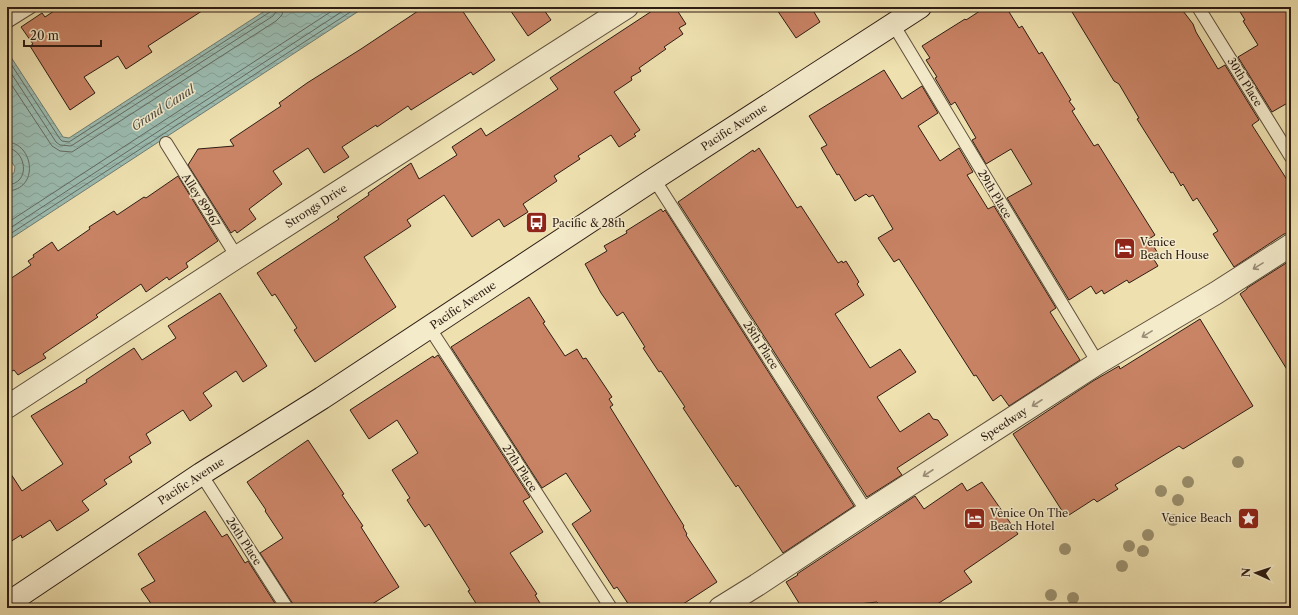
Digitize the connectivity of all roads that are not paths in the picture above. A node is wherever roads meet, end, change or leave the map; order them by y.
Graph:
1 (31, 7) edge
2 (627, 7) edge
3 (920, 7) edge
4 (1198, 7) edge
5 (7, 22) edge
6 (892, 24) junction
7 (166, 144) dead end
8 (1291, 157) edge
9 (654, 179) junction
10 (1291, 245) edge
11 (237, 257) junction
12 (429, 327) junction
13 (1098, 363) junction
14 (7, 407) edge
15 (201, 474) junction
16 (867, 512) junction
17 (7, 604) edge
18 (287, 608) edge
19 (612, 608) edge
20 (720, 608) edge

1 - 5 lane
2 - 11 street, Strongs Drive
3 - 6 street, Pacific Avenue
4 - 8 lane, 30th Place
6 - 9 street, Pacific Avenue
6 - 13 lane, 29th Place
7 - 11 lane, Alley 89967
9 - 12 street, Pacific Avenue
9 - 16 lane, 28th Place
10 -> 13 street, Speedway
11 - 14 street, Strongs Drive
12 - 15 street, Pacific Avenue
12 - 19 lane, 27th Place
13 -> 16 street, Speedway
15 - 17 street, Pacific Avenue
15 - 18 lane, 26th Place
16 - 20 street, Speedway

